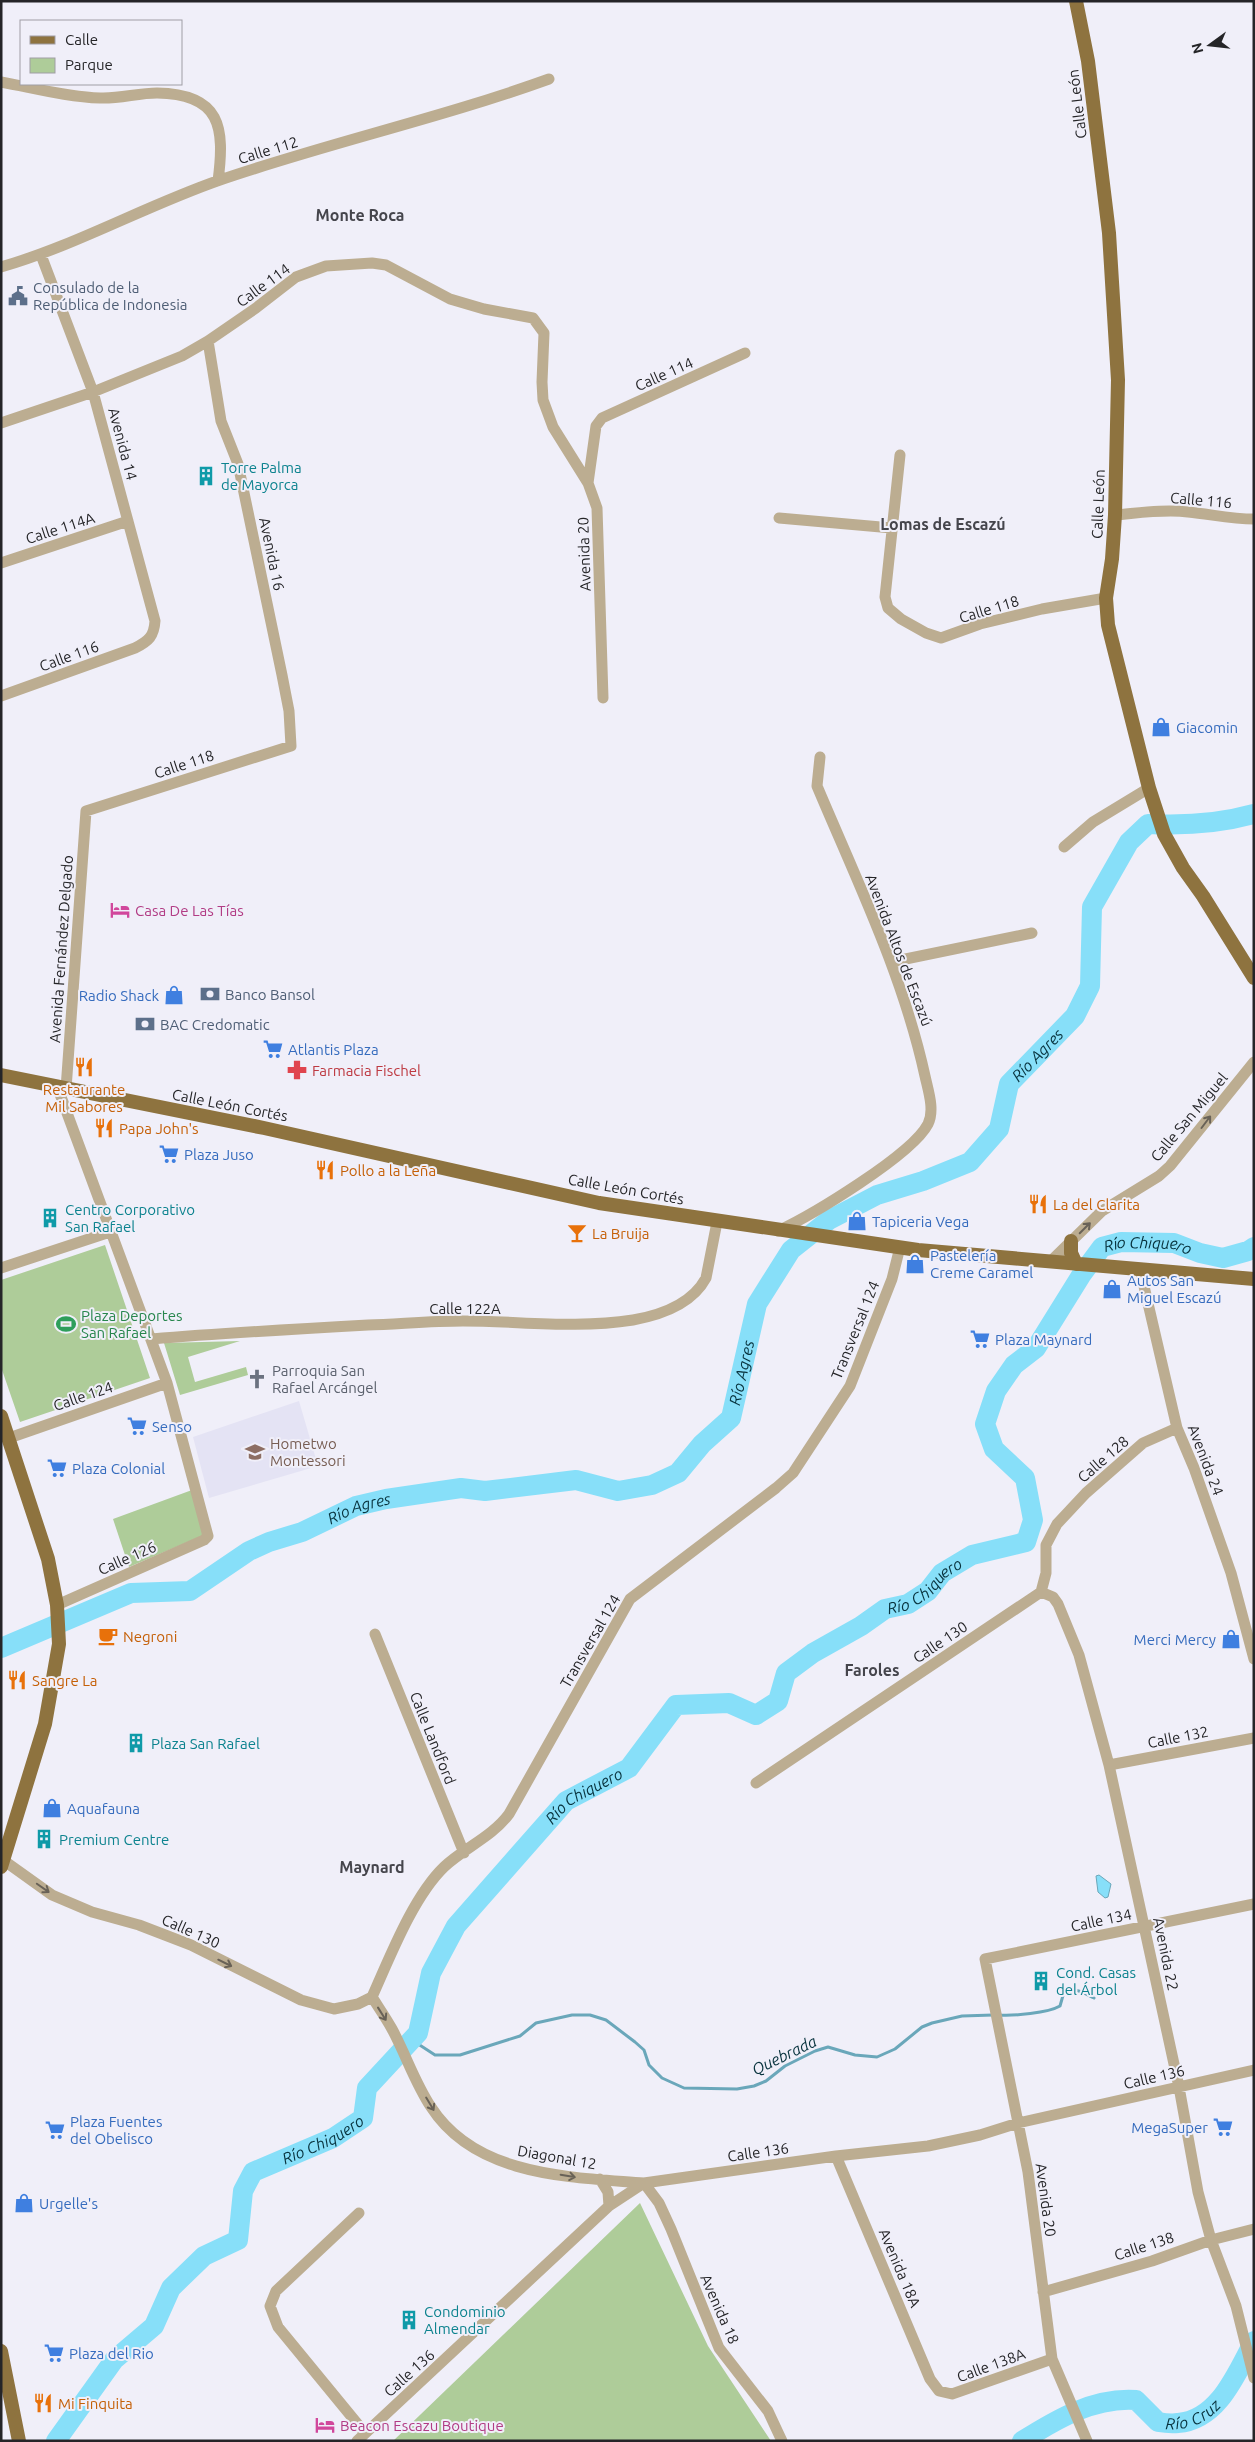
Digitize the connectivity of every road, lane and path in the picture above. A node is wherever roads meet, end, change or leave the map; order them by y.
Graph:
1 (1076, 1) edge
2 (549, 79) dead end
3 (1, 82) edge
4 (218, 181) junction
5 (41, 255) junction
6 (1, 267) edge
7 (544, 333) joint
8 (208, 341) junction
9 (745, 353) dead end
10 (93, 392) junction
11 (1, 423) edge
12 (900, 455) dead end
13 (588, 483) junction
14 (1115, 515) junction
15 (779, 518) dead end
16 (1254, 519) edge
17 (128, 521) junction
18 (892, 528) junction
19 (1, 563) edge
20 (1106, 598) junction
21 (146, 643) joint
22 (1, 696) edge
23 (603, 698) dead end
24 (291, 746) joint
25 (820, 757) dead end
26 (1149, 788) junction
27 (86, 811) joint
28 (1064, 847) dead end
29 (1032, 934) dead end
30 (891, 962) junction
31 (1254, 978) edge
32 (1254, 1062) edge
33 (1, 1075) edge
34 (62, 1088) junction
35 (717, 1222) junction
36 (778, 1230) junction
37 (110, 1232) junction
38 (1071, 1241) junction
39 (900, 1247) junction
40 (1050, 1262) junction
41 (1078, 1264) junction
42 (1, 1268) edge
43 (1140, 1269) junction
44 (1254, 1279) edge
45 (152, 1339) junction
46 (167, 1382) junction
47 (1, 1416) edge
48 (1177, 1428) junction
49 (9, 1438) junction
50 (208, 1536) joint
51 (1041, 1592) junction
52 (57, 1611) junction
53 (375, 1634) dead end
54 (1254, 1660) edge
55 (1254, 1738) edge
56 (1109, 1765) junction
57 (756, 1783) dead end
58 (464, 1853) junction
59 (2, 1864) edge
60 (1254, 1904) edge
61 (1145, 1926) junction
62 (985, 1960) joint
63 (372, 1997) junction
64 (1254, 2070) edge
65 (1180, 2087) junction
66 (1018, 2123) junction
67 (836, 2156) junction
68 (600, 2179) junction
69 (644, 2183) junction
70 (609, 2206) junction
71 (359, 2213) dead end
72 (1254, 2229) edge
73 (1211, 2240) junction
74 (1043, 2292) junction
75 (1, 2351) edge
76 (1052, 2359) junction
77 (1254, 2378) edge
78 (939, 2391) joint
79 (1086, 2436) edge
80 (361, 2437) edge
81 (19, 2441) edge
82 (782, 2441) edge

1 - 14 main road, Calle León
2 - 4 street, Calle 112
3 - 4 street
4 - 5 street, Calle 112
5 - 6 street, Calle 112
5 - 10 street, Avenida 14
7 - 8 street, Calle 114
7 - 13 street, Avenida 20
8 - 10 street, Calle 114
8 - 24 street, Avenida 16
9 - 13 street, Calle 114
10 - 11 street, Calle 114
10 - 17 street, Avenida 14
12 - 18 street
13 - 23 street, Avenida 20
14 - 16 street, Calle 116
14 - 20 main road, Calle León
15 - 18 street
17 - 19 street, Calle 114A
17 - 21 street, Avenida 14
18 - 20 street, Calle 118
20 - 26 main road, Calle León
21 - 22 street, Calle 116
24 - 27 street, Calle 118
25 - 30 street, Avenida Altos de Escazú
26 - 28 street
26 - 31 main road, Calle León
27 - 34 street, Avenida Fernández Delgado
29 - 30 street
30 - 36 street, Avenida Altos de Escazú
38 -> 32 street, Calle San Miguel
33 - 34 main road, Calle León Cortés
34 - 35 main road, Calle León Cortés
34 - 37 street, Avenida Fernández Delgado
35 - 36 main road, Calle León Cortés
35 - 45 street, Calle 122A
36 - 39 main road, Calle León Cortés
37 - 42 street
37 - 45 street, Avenida Fernández Delgado
38 - 40 street, Calle San Miguel
38 - 41 main road
39 - 40 main road, Calle León Cortés
39 - 58 street, Transversal 124
40 - 41 main road, Calle León Cortés
41 - 43 main road, Calle León Cortés
43 - 44 main road, Calle León Cortés
43 - 48 street, Avenida 24
45 - 46 street, Avenida Fernández Delgado
46 - 49 street, Calle 124
46 - 50 street, Avenida Fernández Delgado
47 - 49 main road
48 - 51 street, Calle 128
48 - 54 street, Avenida 24
49 - 52 main road
50 - 52 street, Calle 126
51 - 56 street, Avenida 22
51 - 57 street, Calle 130
52 - 59 main road
53 - 58 street, Calle Landford
55 - 56 street, Calle 132
56 - 61 street, Avenida 22
58 - 63 street, Transversal 124
59 -> 63 street, Calle 130
60 - 61 street, Calle 134
61 - 62 street, Calle 134
61 - 65 street, Avenida 22
62 - 66 street, Avenida 20
63 -> 68 street, Diagonal 12
64 - 65 street, Calle 136
65 - 66 street, Calle 136
65 - 73 street, Avenida 22
66 - 67 street, Calle 136
66 - 74 street, Avenida 20
67 - 69 street, Calle 136
67 - 78 street, Avenida 18A
68 - 69 street, Diagonal 12
68 - 70 street
69 - 70 street, Calle 136
69 - 82 street, Avenida 18
70 - 80 street, Calle 136
71 - 80 street
72 - 73 street, Calle 138
73 - 74 street, Calle 138
73 - 77 street, Avenida 22
74 - 76 street, Avenida 20
75 - 81 main road
76 - 78 street, Calle 138A
76 - 79 street, Avenida 20

